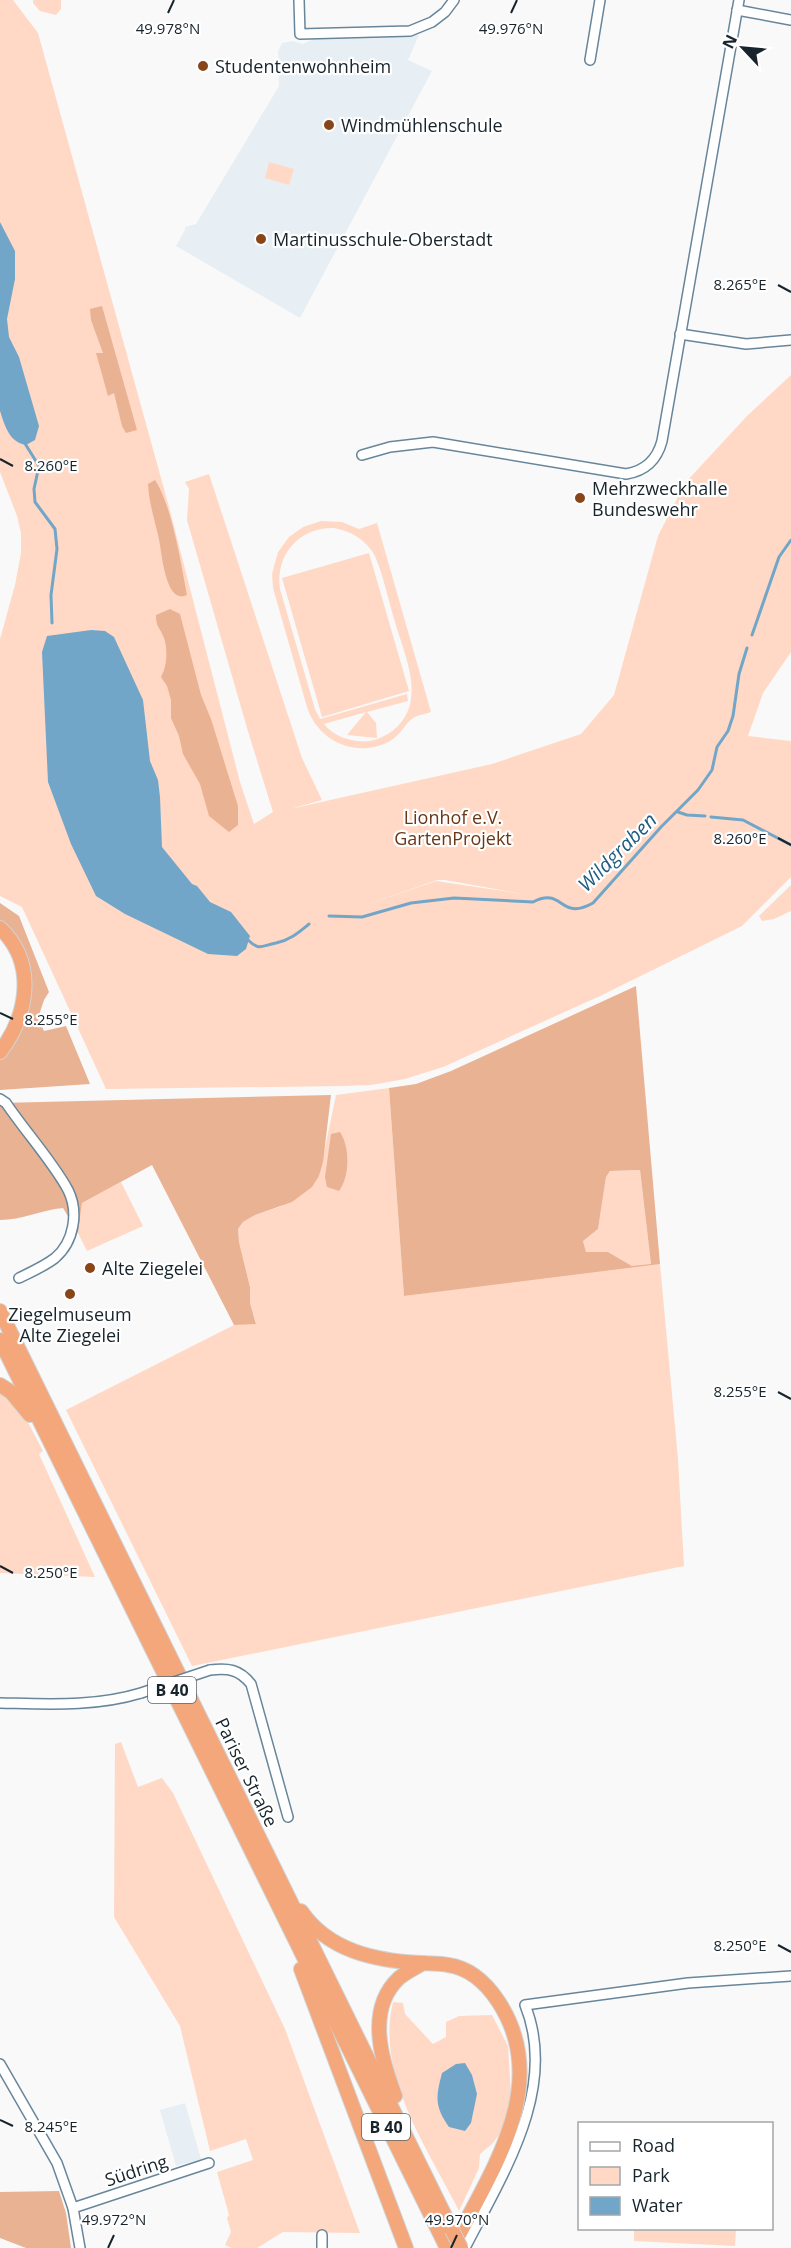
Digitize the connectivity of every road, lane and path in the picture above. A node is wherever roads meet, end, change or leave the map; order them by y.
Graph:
1 (299, 0) edge
2 (454, 0) edge
3 (600, 0) edge
4 (738, 5) edge
5 (791, 20) edge
6 (590, 60) dead end
7 (680, 334) junction
8 (791, 340) edge
9 (362, 455) dead end
10 (0, 928) edge
11 (0, 1052) edge
12 (0, 1099) edge
13 (19, 1278) dead end
14 (0, 1311) edge
15 (0, 1340) edge
16 (0, 1385) edge
17 (58, 1460) junction
18 (0, 1703) edge
19 (288, 1817) dead end
20 (274, 1867) junction
21 (285, 1920) junction
22 (423, 1963) junction
23 (791, 1976) edge
24 (0, 2064) edge
25 (418, 2160) junction
26 (209, 2163) dead end
27 (73, 2208) junction
28 (322, 2235) dead end
29 (448, 2246) edge
30 (80, 2248) edge
31 (322, 2248) edge
32 (405, 2248) edge
33 (463, 2248) edge

1 - 2 street
3 - 6 street
4 - 5 street
4 - 7 street
7 - 8 street
7 - 9 street
10 - 11 highway
12 - 13 street
14 - 20 highway, Pariser Straße / B 40
15 - 17 highway, Pariser Straße / B 40
16 - 17 highway, B 40
17 - 21 highway, Pariser Straße / B 40
18 - 19 street, bridge
20 - 22 highway
20 - 25 highway, Pariser Straße / B 40
21 - 29 highway, Pariser Straße / B 40
21 - 32 highway
22 - 25 highway
22 - 29 highway
23 - 33 street
24 - 27 street
25 - 33 highway, Pariser Straße / B 40, bridge
26 - 27 street, Südring
27 - 30 street
28 - 31 street

